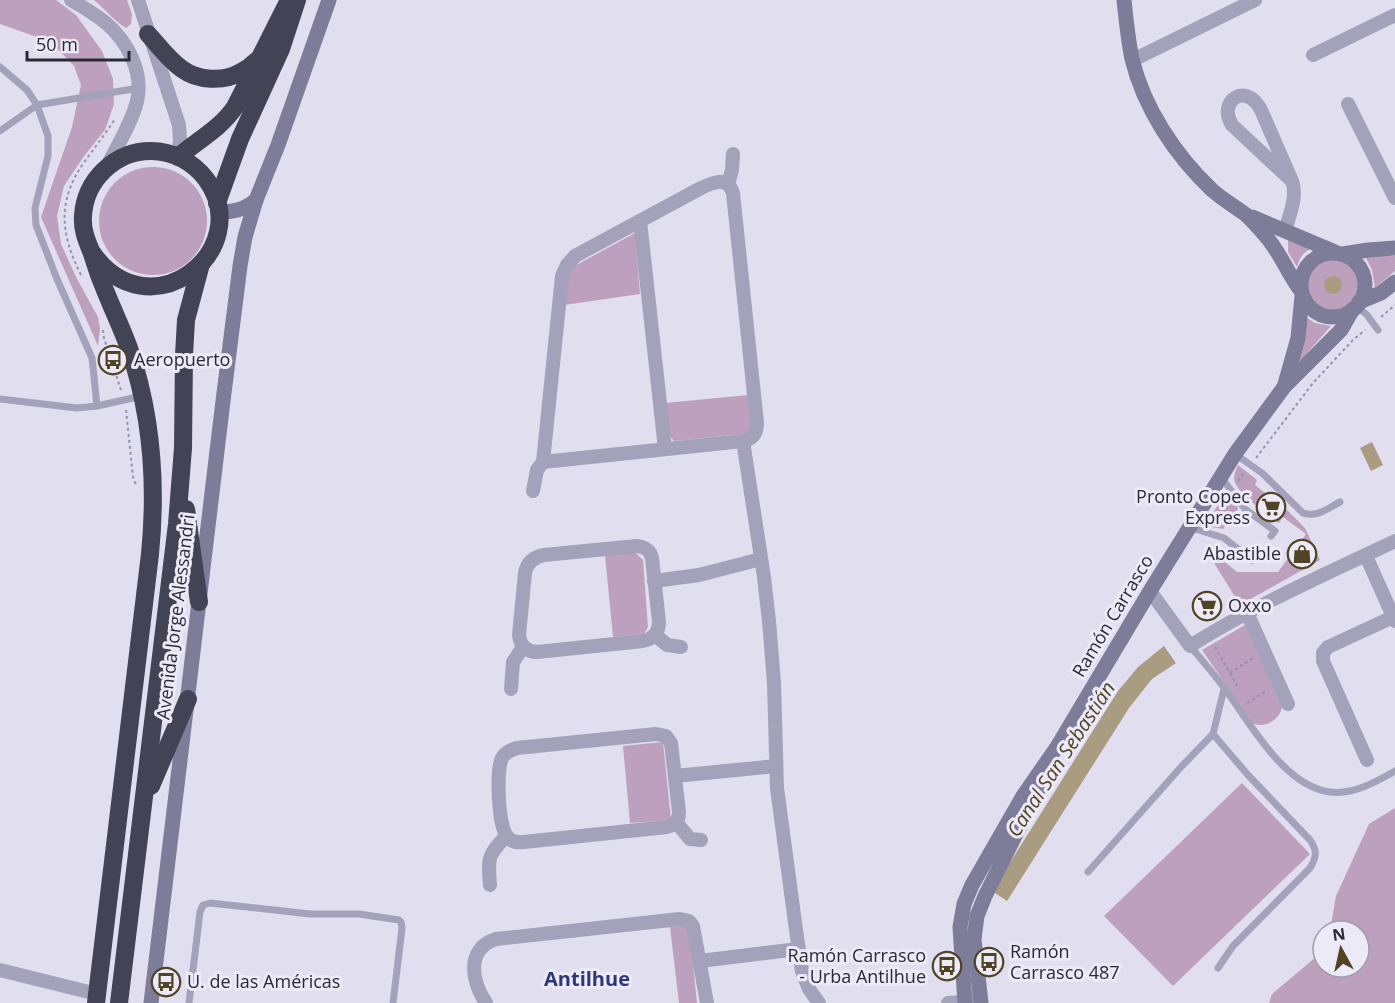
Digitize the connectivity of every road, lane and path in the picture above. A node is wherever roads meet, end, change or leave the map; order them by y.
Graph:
1 (71, 0) edge
2 (138, 0) edge
3 (289, 0) edge
4 (297, 0) edge
5 (329, 0) edge
6 (1124, 0) edge
7 (1255, 0) edge
8 (1395, 15) edge
9 (148, 34) junction
10 (1312, 55) dead end
11 (260, 57) junction
12 (1133, 60) junction
13 (0, 67) edge
14 (139, 88) junction
15 (1348, 104) dead end
16 (37, 105) junction
17 (116, 118) dead end
18 (0, 131) edge
19 (733, 154) dead end
20 (178, 157) junction
21 (105, 168) junction
22 (1292, 181) junction
23 (728, 184) junction
24 (1395, 198) edge
25 (256, 200) junction
26 (218, 208) junction
27 (1244, 213) junction
28 (640, 221) junction
29 (1285, 231) junction
30 (1395, 248) edge
31 (91, 251) junction
32 (1340, 254) junction
33 (1282, 258) junction
34 (201, 264) junction
35 (81, 276) dead end
36 (1395, 282) edge
37 (1301, 294) junction
38 (1395, 305) edge
39 (1357, 306) junction
40 (103, 327) dead end
41 (1376, 327) junction
42 (1284, 387) junction
43 (133, 398) junction
44 (0, 399) edge
45 (97, 406) junction
46 (743, 441) junction
47 (665, 449) junction
48 (1235, 454) junction
49 (543, 462) junction
50 (1251, 465) junction
51 (1221, 477) junction
52 (181, 479) junction
53 (140, 488) dead end
54 (1230, 490) junction
55 (533, 491) dead end
56 (1340, 502) dead end
57 (1189, 527) junction
58 (1271, 536) dead end
59 (1395, 542) edge
60 (1259, 551) dead end
61 (1366, 556) junction
62 (761, 560) junction
63 (654, 581) junction
64 (1150, 591) junction
65 (199, 602) junction
66 (1248, 613) junction
67 (1394, 618) edge
68 (655, 635) junction
69 (1208, 635) junction
70 (1190, 646) junction
71 (524, 647) junction
72 (681, 647) dead end
73 (1264, 651) junction
74 (1230, 673) junction
75 (1279, 683) junction
76 (1224, 688) junction
77 (510, 689) dead end
78 (1241, 693) dead end
79 (188, 699) junction
80 (1247, 703) dead end
81 (1288, 704) dead end
82 (1213, 734) junction
83 (1367, 760) dead end
84 (776, 766) junction
85 (1395, 771) edge
86 (675, 776) junction
87 (142, 807) junction
88 (676, 822) junction
89 (506, 836) junction
90 (701, 840) dead end
91 (1088, 872) dead end
92 (490, 885) dead end
93 (798, 949) junction
94 (700, 961) junction
95 (1218, 968) dead end
96 (0, 970) edge
97 (97, 999) edge
98 (976, 1002) edge
99 (119, 1003) edge
100 (151, 1003) edge
101 (189, 1003) edge
102 (393, 1003) edge
103 (486, 1003) edge
104 (707, 1003) edge
105 (819, 1003) edge
106 (948, 1003) edge

1 - 14 street
2 - 9 street
3 - 11 highway
4 - 26 highway, Avenida Jorge Alessandri
5 - 25 street, Avenida Jorge Alessandri
6 - 12 street
7 - 12 street
8 - 10 street
9 - 11 highway
9 - 20 street
11 - 20 highway
12 - 27 street
13 - 16 lane
14 - 16 lane
14 - 21 street
15 - 24 street
16 - 18 lane
16 - 45 lane
17 - 35 path
19 - 23 street
20 - 21 highway
20 - 26 highway
21 - 31 highway, Avenida Jorge Alessandri
22 - 22 street
22 - 29 street
23 - 28 street
23 - 46 street
25 - 26 street
25 - 65 street, Avenida Jorge Alessandri
26 - 34 highway, Avenida Jorge Alessandri
27 - 29 street
27 - 33 street
28 - 47 street
28 - 49 street
29 - 32 street
29 - 33 street
30 - 32 street
31 - 34 highway, Avenida Jorge Alessandri
31 - 43 highway, Avenida Jorge Alessandri
32 - 37 street
32 - 39 street
33 - 37 street
34 - 52 highway, Avenida Jorge Alessandri
36 - 39 street
37 - 39 street
37 - 42 street, Ramón Carrasco
38 - 41 path
39 - 41 lane
39 - 42 street, Ramón Carrasco
40 - 43 path
41 - 50 path
42 - 48 street, Ramón Carrasco
43 - 45 lane
43 - 53 path
43 - 97 highway, Avenida Jorge Alessandri
44 - 45 lane
46 - 47 street
46 - 62 street
47 - 49 street
48 - 50 lane
48 - 51 street, Ramón Carrasco
49 - 55 street
50 - 54 path
50 - 56 lane
51 - 54 lane
51 - 57 street, Ramón Carrasco
52 - 65 highway
52 - 87 highway, Avenida Jorge Alessandri
54 - 58 lane
57 - 60 lane
57 - 64 street, Ramón Carrasco
59 - 61 street
61 - 66 street
61 - 67 street
62 - 63 street
62 - 84 street
63 - 68 street
63 - 71 street
64 - 70 street
64 - 98 street, Ramón Carrasco
65 - 79 street, Avenida Jorge Alessandri
66 - 69 street
66 - 73 street
67 - 83 street
68 - 71 street
68 - 72 street
69 - 70 street
69 - 74 path
70 - 76 lane
71 - 77 street
73 - 74 path
73 - 75 street
74 - 78 path
75 - 80 path
75 - 81 street
76 - 82 lane
76 - 85 lane
79 - 87 highway
79 - 100 street, Avenida Jorge Alessandri
82 - 91 lane
82 - 95 lane
84 - 86 street
84 - 93 street
86 - 88 street
86 - 89 street
87 - 99 highway, Avenida Jorge Alessandri
88 - 89 street
88 - 90 street
89 - 92 street
93 - 94 street
93 - 105 street
94 - 103 street
94 - 104 street
96 - 97 street
98 - 106 street
101 - 102 lane

